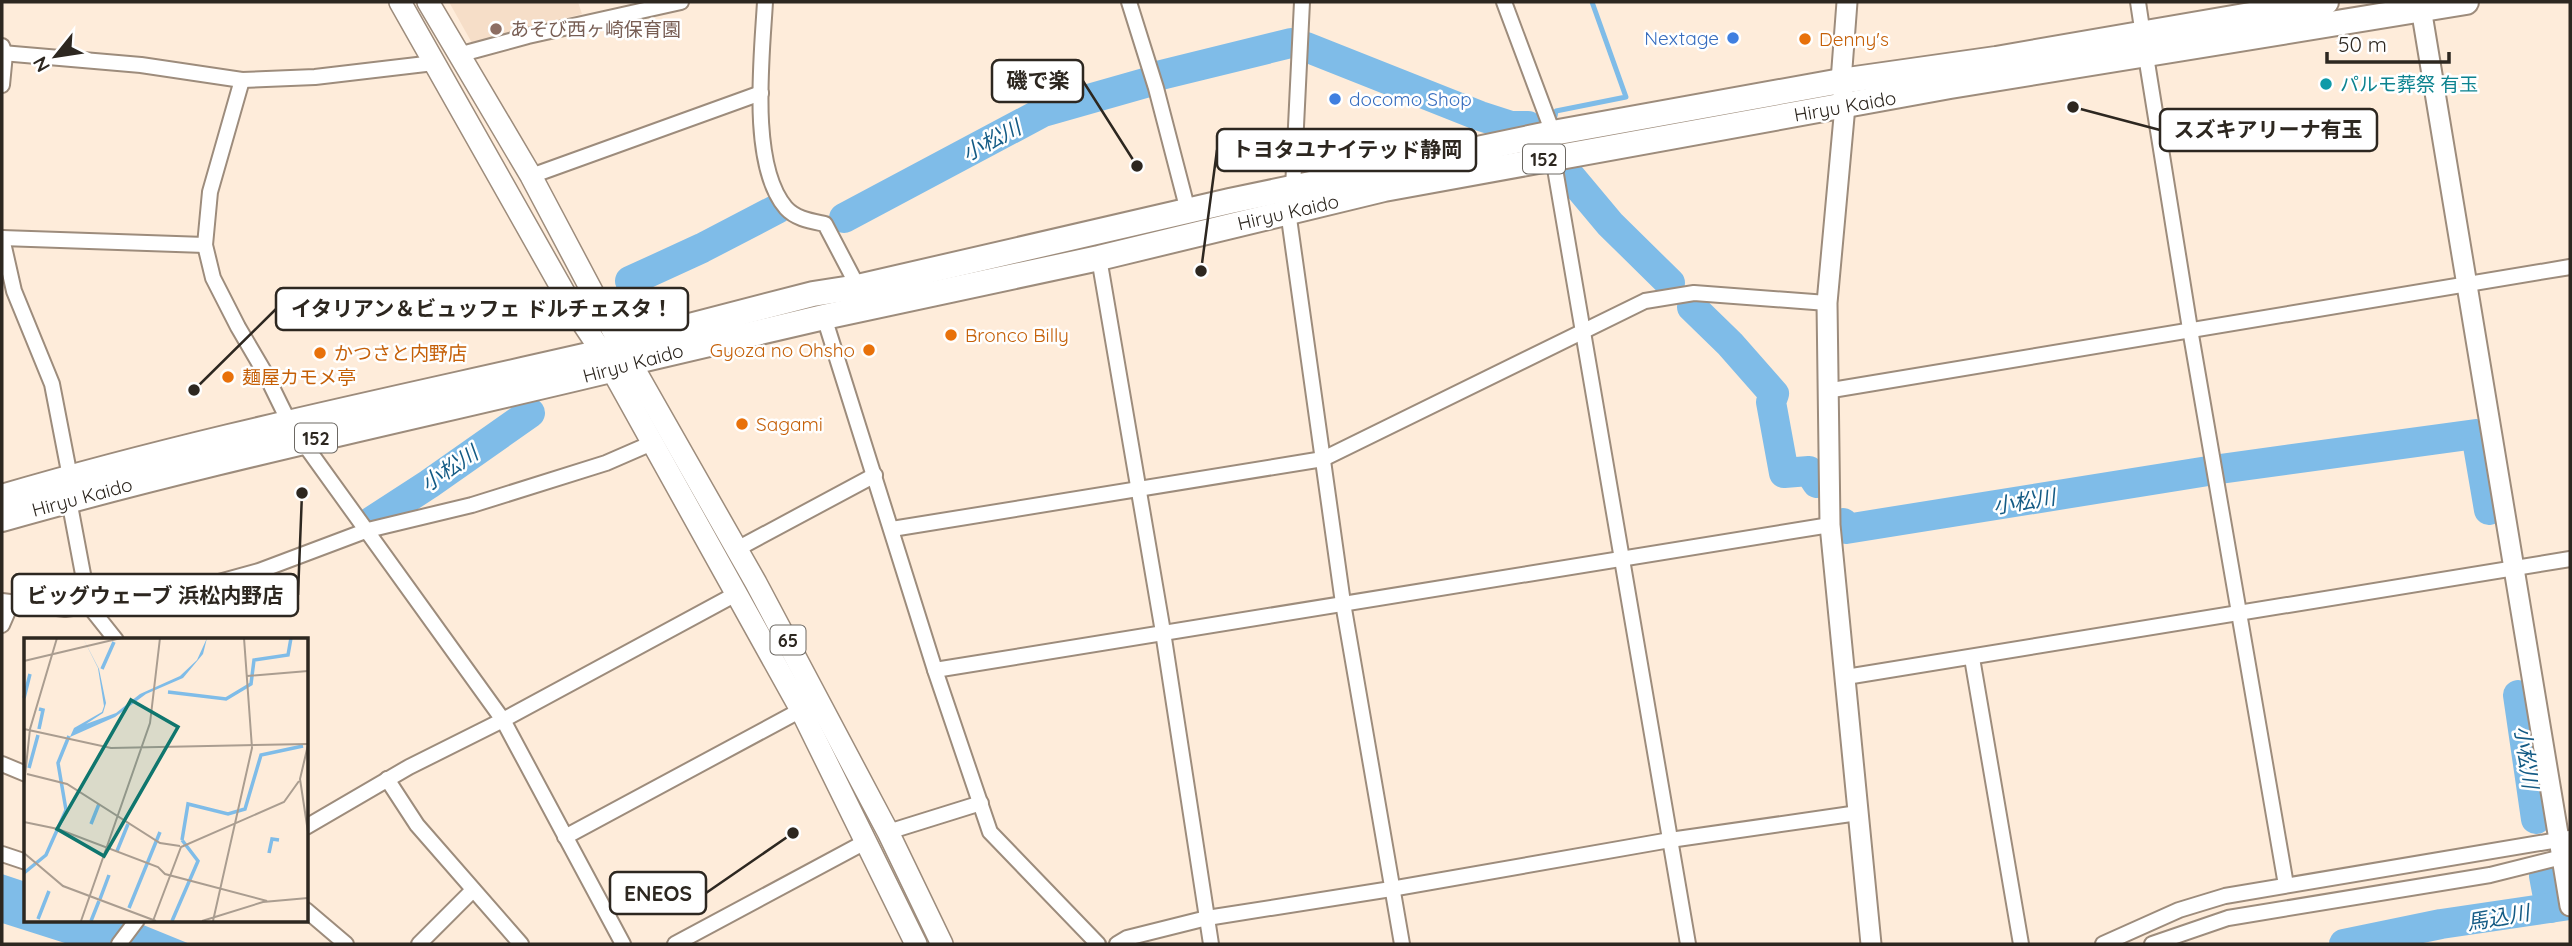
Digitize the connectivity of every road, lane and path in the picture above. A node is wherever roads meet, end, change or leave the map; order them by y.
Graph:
1 (400, 2) edge
2 (428, 2) edge
3 (681, 2) edge
4 (765, 2) edge
5 (1129, 2) edge
6 (1302, 2) edge
7 (1504, 2) edge
8 (1847, 2) edge
9 (2138, 2) edge
10 (2326, 2) edge
11 (2466, 2) edge
12 (2420, 5) edge
13 (2145, 45) junction
14 (3, 50) edge
15 (458, 55) junction
16 (434, 63) junction
17 (242, 80) junction
18 (1841, 81) junction
19 (2, 85) edge
20 (761, 93) junction
21 (1844, 106) junction
22 (1553, 145) junction
23 (531, 176) junction
24 (1290, 200) junction
25 (1188, 211) junction
26 (2, 238) edge
27 (205, 245) junction
28 (1099, 258) junction
29 (2570, 267) edge
30 (2466, 284) junction
31 (859, 287) junction
32 (8, 292) edge
33 (1827, 303) junction
34 (824, 317) junction
35 (2190, 329) junction
36 (1584, 331) junction
37 (616, 357) junction
38 (1826, 391) junction
39 (295, 432) junction
40 (652, 443) junction
41 (1323, 459) junction
42 (874, 475) junction
43 (69, 488) junction
44 (1138, 490) junction
45 (2, 497) edge
46 (2, 519) edge
47 (1830, 525) junction
48 (892, 529) junction
49 (368, 530) junction
50 (737, 549) junction
51 (1622, 557) junction
52 (2570, 559) edge
53 (2515, 569) junction
54 (736, 594) junction
55 (7, 601) edge
56 (1343, 603) junction
57 (89, 606) junction
58 (2239, 614) junction
59 (2, 625) edge
60 (1163, 632) junction
61 (114, 638) edge
62 (1972, 658) junction
63 (935, 670) junction
64 (1846, 677) junction
65 (802, 710) junction
66 (503, 720) junction
67 (2, 764) edge
68 (24, 773) edge
69 (387, 779) junction
70 (981, 803) junction
71 (1858, 813) junction
72 (308, 826) edge
73 (888, 832) junction
74 (565, 837) junction
75 (1670, 840) junction
76 (867, 841) junction
77 (2564, 845) edge
78 (2, 854) edge
79 (24, 861) edge
80 (2286, 885) junction
81 (1391, 889) junction
82 (473, 890) junction
83 (2570, 906) edge
84 (308, 912) edge
85 (1207, 918) junction
86 (136, 922) edge
87 (119, 944) edge
88 (346, 944) edge
89 (419, 944) edge
90 (522, 944) edge
91 (623, 944) edge
92 (675, 944) edge
93 (916, 944) edge
94 (942, 944) edge
95 (1098, 944) edge
96 (1117, 944) edge
97 (1211, 944) edge
98 (1402, 944) edge
99 (1688, 944) edge
100 (1871, 944) edge
101 (2021, 944) edge
102 (2103, 944) edge
103 (2152, 944) edge

1 - 16 main road, 65
2 - 15 main road, 65
3 - 15 street
4 - 20 street
5 - 25 street
6 - 24 street
7 - 22 street
8 - 18 street
9 - 13 street
10 - 13 highway, Hiryu Kaido / 152
11 - 12 highway, Hiryu Kaido / 152
12 - 13 highway, Hiryu Kaido / 152
12 - 30 street
13 - 18 highway, Hiryu Kaido / 152
13 - 21 highway, Hiryu Kaido / 152
13 - 35 street
14 - 17 street
14 - 19 street
15 - 23 main road, 65
16 - 17 street
16 - 37 main road, 65
17 - 27 street
18 - 21 street
18 - 22 highway, Hiryu Kaido / 152
20 - 23 street
20 - 31 street
21 - 22 highway, Hiryu Kaido / 152
21 - 33 street
22 - 24 highway, Hiryu Kaido / 152
22 - 36 street
23 - 37 main road, 65
24 - 25 highway, Hiryu Kaido / 152
24 - 28 highway, Hiryu Kaido / 152
24 - 41 street
25 - 31 highway, Hiryu Kaido / 152
26 - 27 street
26 - 32 street
27 - 39 street
28 - 34 highway, Hiryu Kaido / 152
28 - 44 street
29 - 30 street
30 - 35 street
30 - 53 street
31 - 37 highway, Hiryu Kaido / 152
32 - 43 street
33 - 36 street
33 - 38 street
34 - 37 highway, Hiryu Kaido / 152
34 - 42 street
35 - 38 street
35 - 58 street
36 - 41 street
36 - 51 street
37 - 39 highway, Hiryu Kaido / 152
37 - 40 main road, 65
37 - 50 main road, 65
38 - 47 street
39 - 43 highway, Hiryu Kaido / 152
39 - 49 street
40 - 49 street
40 - 54 main road, 65
41 - 44 street
41 - 56 street
42 - 48 street
42 - 50 street
43 - 45 highway, Hiryu Kaido / 152
43 - 46 highway, Hiryu Kaido / 152
43 - 57 street
44 - 48 street
44 - 60 street
47 - 51 street
47 - 64 street
48 - 63 street
49 - 57 street
49 - 66 street
50 - 73 main road, 65
51 - 56 street
51 - 75 street
52 - 53 street
53 - 58 street
53 - 77 street
54 - 65 main road, 65
54 - 66 street
55 - 57 street
55 - 59 street
56 - 60 street
56 - 81 street
57 - 61 street
58 - 62 street
58 - 80 street
60 - 63 street
60 - 85 street
62 - 64 street
62 - 101 street
63 - 70 street
64 - 71 street
65 - 74 street
65 - 76 main road, 65
66 - 69 street
66 - 74 street
67 - 68 street
69 - 72 street
69 - 82 street
70 - 73 street
70 - 95 street
71 - 75 street
71 - 100 street
73 - 94 main road, 65
74 - 91 street
75 - 81 street
75 - 99 street
76 - 92 street
76 - 93 main road, 65
77 - 80 street
77 - 83 street
77 - 103 street
78 - 79 street
80 - 102 street
81 - 85 street
81 - 98 street
82 - 89 street
82 - 90 street
84 - 88 street
85 - 96 street
85 - 97 street
86 - 87 street

